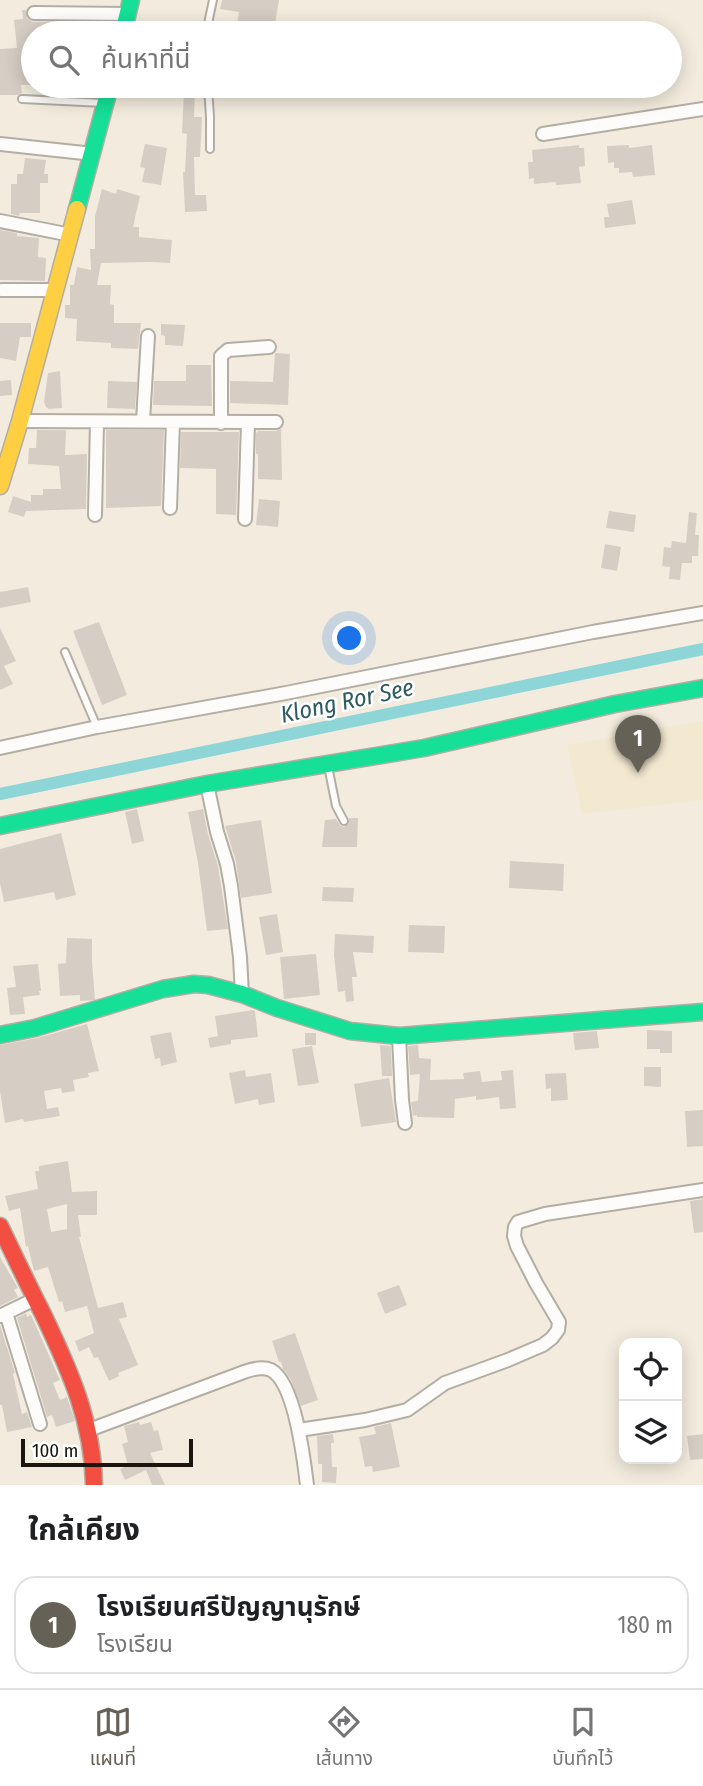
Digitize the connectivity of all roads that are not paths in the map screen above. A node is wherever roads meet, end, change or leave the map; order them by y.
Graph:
1 (213, 0) edge
2 (130, 7) edge
3 (34, 13) dead end
4 (209, 21) edge
5 (107, 98) edge
6 (209, 98) edge
7 (22, 99) dead end
8 (106, 103) junction
9 (703, 109) edge
10 (543, 134) dead end
11 (0, 144) edge
12 (210, 149) dead end
13 (93, 154) junction
14 (0, 221) edge
15 (71, 235) junction
16 (2, 290) dead end
17 (56, 290) junction
18 (148, 336) dead end
19 (270, 347) dead end
20 (20, 421) junction
21 (143, 421) junction
22 (97, 422) junction
23 (173, 422) junction
24 (221, 422) junction
25 (276, 422) dead end
26 (248, 423) junction
27 (0, 486) edge
28 (170, 508) dead end
29 (95, 515) dead end
30 (245, 519) dead end
31 (703, 614) edge
32 (65, 652) dead end
33 (703, 688) edge
34 (97, 727) junction
35 (0, 748) edge
36 (328, 764) junction
37 (207, 784) junction
38 (344, 821) dead end
39 (0, 825) edge
40 (242, 994) junction
41 (703, 1012) edge
42 (0, 1035) edge
43 (399, 1036) junction
44 (405, 1123) dead end
45 (703, 1190) edge
46 (0, 1226) edge
47 (35, 1299) junction
48 (3, 1314) edge
49 (40, 1424) dead end
50 (89, 1430) junction
51 (299, 1430) junction
52 (94, 1485) edge
53 (307, 1485) edge

1 - 4 lane
2 - 3 street
5 - 8 street
6 - 12 lane
7 - 8 lane
8 - 13 street
9 - 10 street
11 - 13 street
13 - 15 street
14 - 15 street
15 - 17 street
16 - 17 street
17 - 20 street
18 - 21 street
19 - 24 street
20 - 22 street
20 - 27 street
21 - 22 street
21 - 23 street
22 - 29 street
23 - 24 street
23 - 28 street
24 - 26 street
25 - 26 street
26 - 30 street
31 - 34 street
32 - 34 lane
33 - 36 street
34 - 35 street
36 - 37 street
36 - 38 lane
37 - 39 street
37 - 40 street
40 - 42 street
40 - 43 street
41 - 43 street
43 - 44 street
45 - 51 street
46 - 47 street
47 - 48 street
47 - 50 street
48 - 49 street
50 - 51 street
50 - 52 street
51 - 53 street

